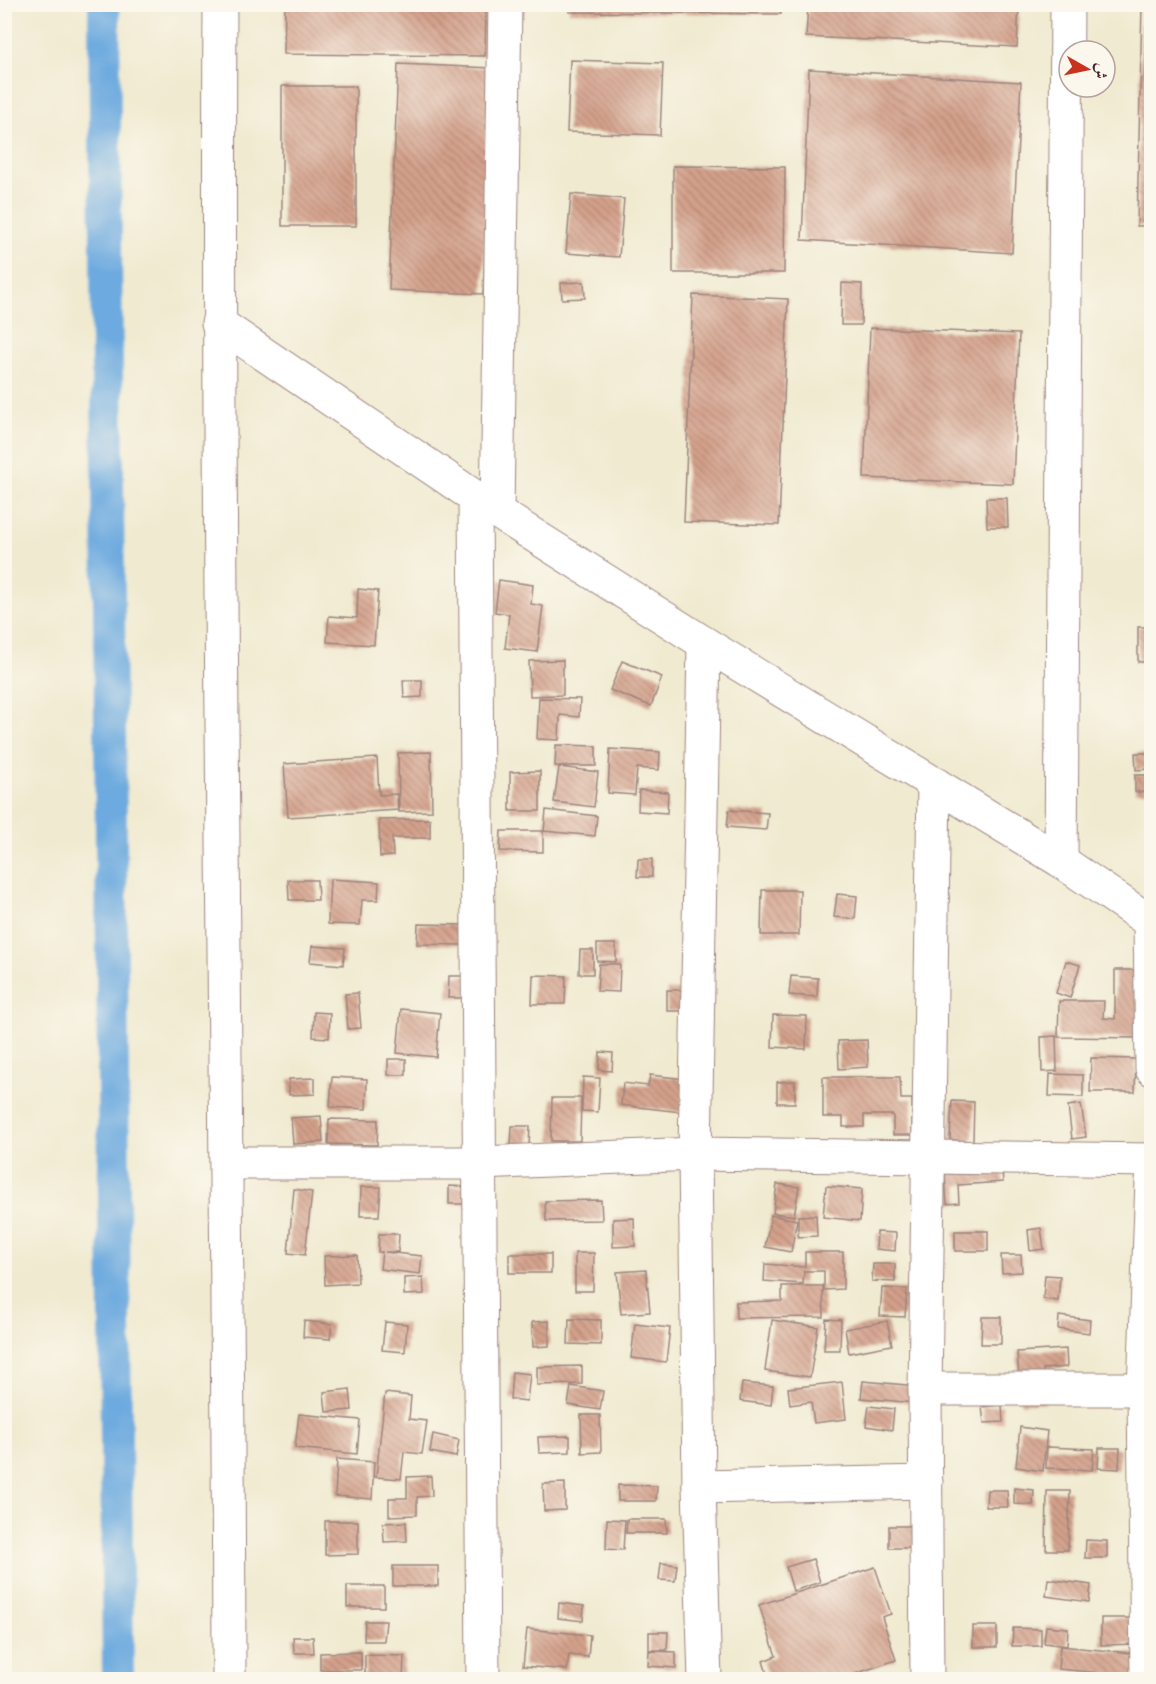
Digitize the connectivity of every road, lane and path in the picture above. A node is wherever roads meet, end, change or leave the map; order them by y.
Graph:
1 (220, 4) edge
2 (505, 4) edge
3 (1067, 4) edge
4 (218, 323) junction
5 (486, 505) junction
6 (704, 643) junction
7 (933, 783) junction
8 (1061, 861) junction
9 (1151, 922) edge
10 (1152, 1069) edge
11 (695, 1154) junction
12 (927, 1159) junction
13 (1152, 1160) edge
14 (228, 1163) junction
15 (479, 1163) junction
16 (1152, 1181) edge
17 (925, 1389) junction
18 (1144, 1389) junction
19 (926, 1482) junction
20 (699, 1487) junction
21 (229, 1680) edge
22 (483, 1680) edge
23 (705, 1680) edge
24 (927, 1680) edge
25 (1147, 1680) edge

1 - 4 street
2 - 5 street
3 - 8 street
4 - 5 street
4 - 14 street
5 - 6 street
5 - 15 street
6 - 7 street
6 - 11 street
7 - 8 street
7 - 12 street
8 - 9 street
9 - 10 street
11 - 12 street
11 - 15 street
11 - 20 street
12 - 13 street
12 - 17 street
14 - 15 street
14 - 21 street
15 - 22 street
16 - 18 street
17 - 18 street
17 - 19 street
18 - 25 street
19 - 20 street
19 - 24 street
20 - 23 street

